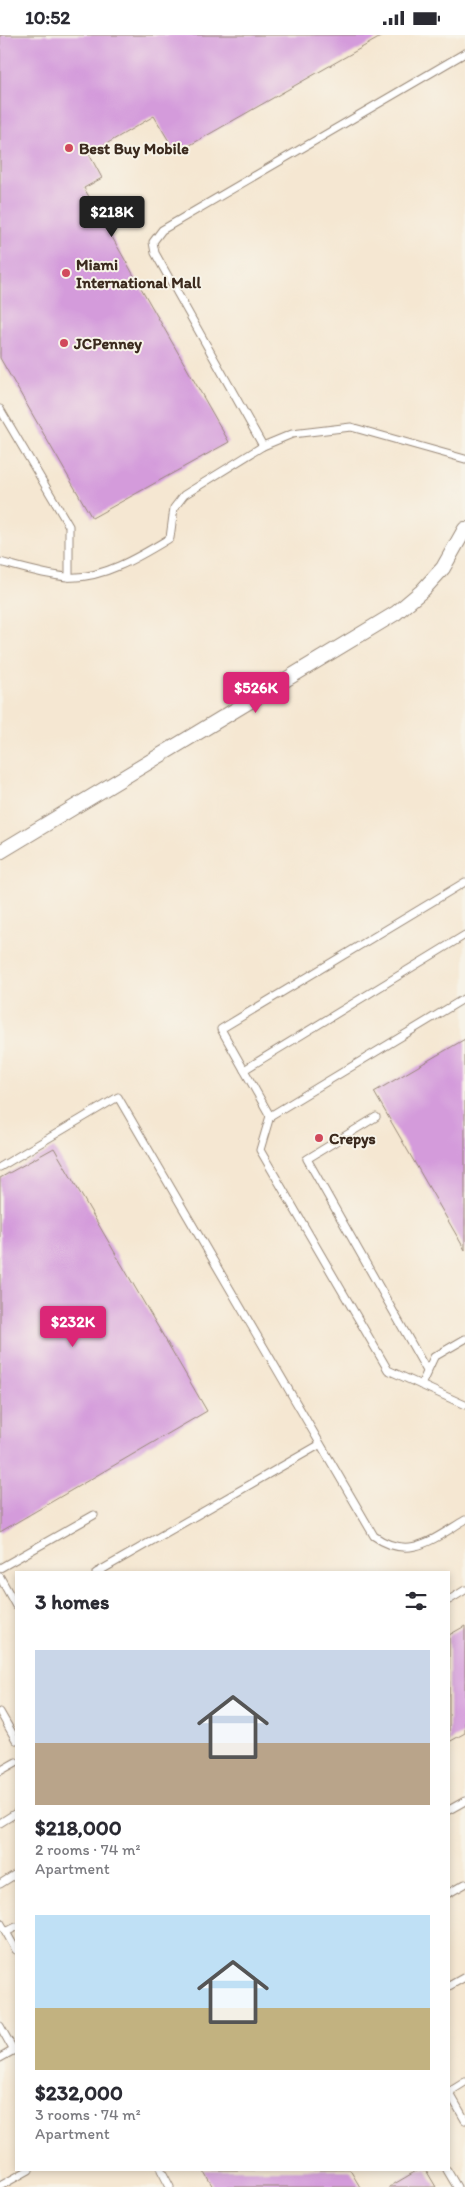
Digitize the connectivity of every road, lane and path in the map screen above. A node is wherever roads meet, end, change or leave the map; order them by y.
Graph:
1 (465, 53) edge
2 (0, 409) edge
3 (263, 446) junction
4 (465, 459) edge
5 (465, 529) edge
6 (0, 562) edge
7 (69, 577) junction
8 (0, 852) edge
9 (465, 882) edge
10 (465, 935) edge
11 (465, 998) edge
12 (244, 1070) junction
13 (270, 1116) junction
14 (376, 1117) dead end
15 (0, 1167) edge
16 (465, 1339) edge
17 (427, 1371) junction
18 (421, 1385) junction
19 (465, 1405) edge
20 (319, 1445) junction
21 (94, 1515) dead end
22 (465, 1520) edge
23 (0, 1568) edge
24 (99, 1571) edge
25 (0, 1577) edge
26 (465, 1591) edge
27 (450, 1599) edge
28 (15, 1604) edge
29 (0, 1713) edge
30 (15, 1737) edge
31 (15, 1763) edge
32 (0, 1771) edge
33 (465, 1801) edge
34 (450, 1809) edge
35 (15, 1814) edge
36 (0, 1823) edge
37 (15, 1875) edge
38 (0, 1883) edge
39 (465, 1884) edge
40 (450, 1892) edge
41 (0, 1922) edge
42 (15, 1928) edge
43 (6, 1932) junction
44 (15, 1948) edge
45 (465, 1977) edge
46 (450, 1985) edge
47 (0, 2026) edge
48 (15, 2050) edge
49 (0, 2058) edge
50 (465, 2083) edge
51 (450, 2091) edge
52 (450, 2094) edge
53 (465, 2120) edge
54 (27, 2171) edge
55 (161, 2171) edge
56 (448, 2171) edge
57 (0, 2186) edge
58 (170, 2187) edge
59 (457, 2187) edge

1 - 3 lane
2 - 7 lane
3 - 4 lane
3 - 7 lane
5 - 8 street
6 - 7 lane
9 - 12 lane
10 - 12 lane
11 - 13 lane
12 - 13 lane
13 - 18 lane
14 - 17 lane
15 - 20 lane
16 - 17 lane
17 - 18 lane
18 - 19 lane
20 - 22 lane
20 - 24 lane
21 - 23 lane
25 - 28 lane
26 - 27 lane
29 - 30 lane
31 - 32 lane
33 - 34 lane
35 - 36 lane
37 - 38 lane
39 - 40 lane
41 - 43 lane
42 - 43 lane
43 - 44 lane
45 - 46 lane
47 - 48 lane
48 - 49 lane
50 - 51 lane
52 - 53 lane
54 - 57 lane
55 - 58 lane
56 - 59 lane

